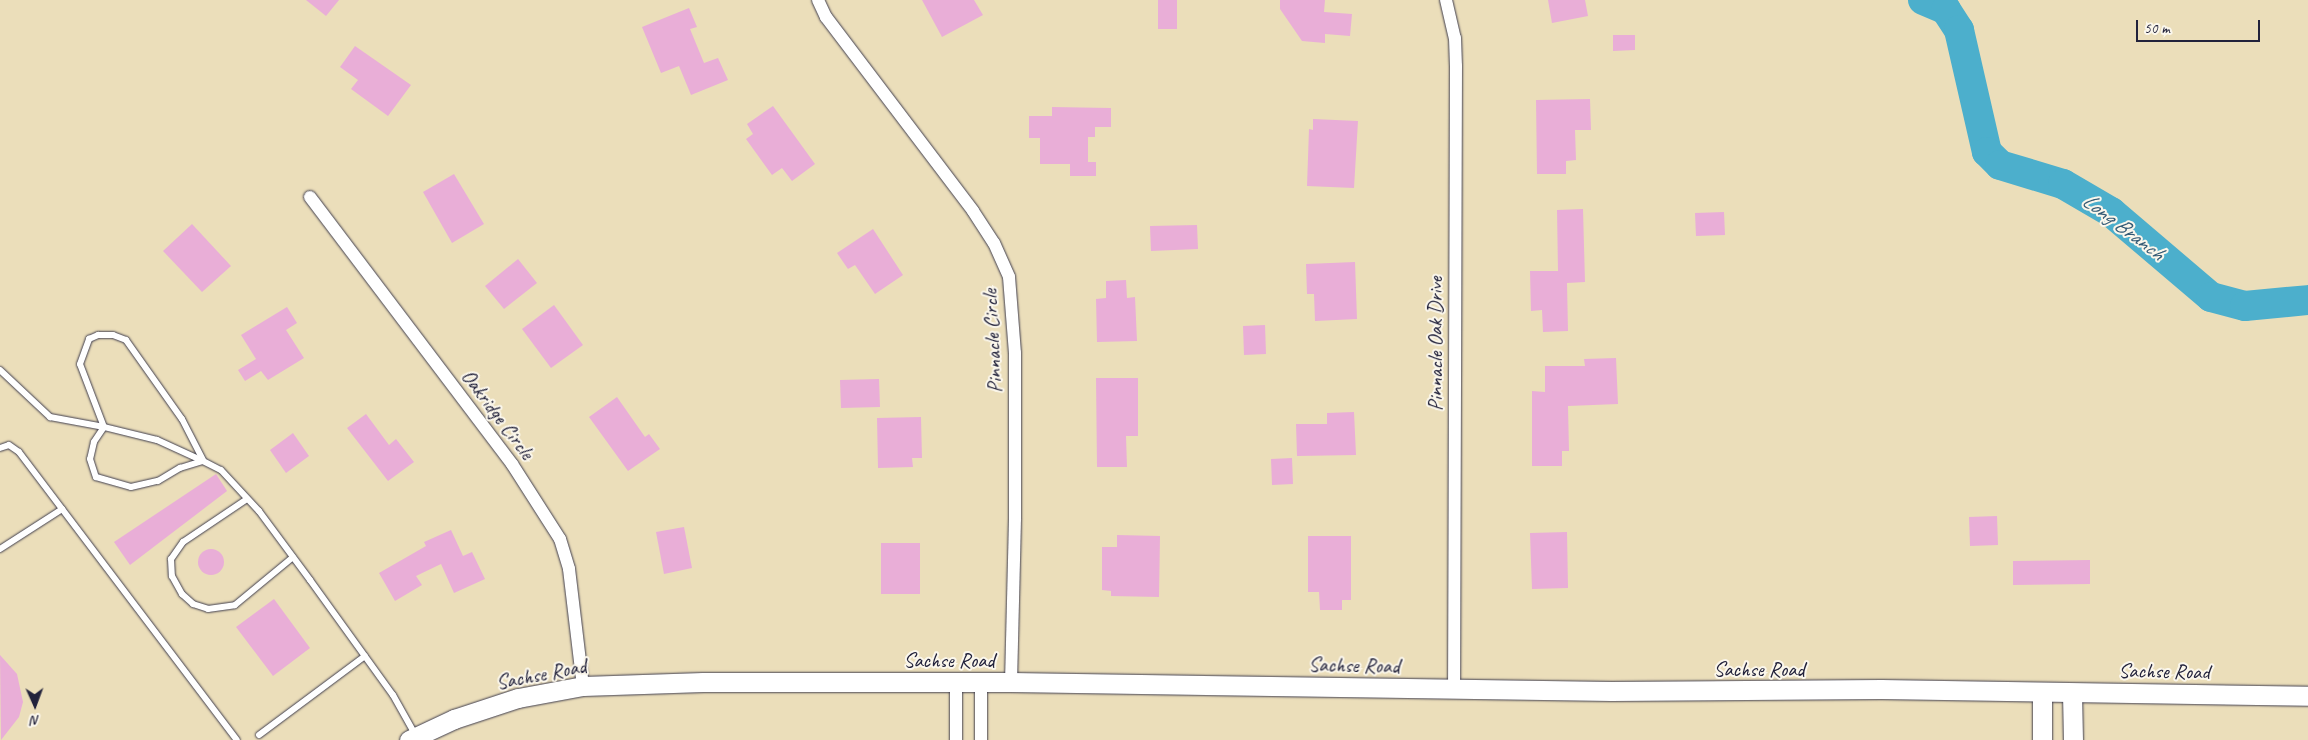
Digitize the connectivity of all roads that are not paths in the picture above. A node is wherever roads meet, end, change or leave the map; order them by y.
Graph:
1 (818, 0) edge
2 (1446, 0) edge
3 (310, 197) dead end
4 (0, 370) edge
5 (104, 427) junction
6 (0, 448) edge
7 (203, 461) junction
8 (247, 499) junction
9 (62, 510) junction
10 (0, 549) edge
11 (293, 557) junction
12 (365, 656) junction
13 (981, 682) junction
14 (1011, 682) junction
15 (956, 683) junction
16 (583, 686) junction
17 (1454, 689) junction
18 (2042, 692) junction
19 (2072, 693) junction
20 (2308, 696) edge
21 (259, 735) dead end
22 (413, 738) edge
23 (237, 740) edge
24 (956, 740) edge
25 (981, 740) edge
26 (2042, 740) edge
27 (2073, 740) edge

1 - 14 street, Pinnacle Circle
2 - 17 street, Pinnacle Oak Drive
3 - 16 street, Oakridge Circle
4 - 5 lane
5 - 7 lane
5 - 7 lane
5 - 7 lane
6 - 9 lane
7 - 8 lane
8 - 11 lane
8 - 11 lane
9 - 10 lane
9 - 23 lane
11 - 12 lane
12 - 21 lane
12 - 22 lane
13 - 14 main road, Sachse Road
13 - 15 main road, Sachse Road
13 - 25 street
14 - 17 main road, Sachse Road
15 - 16 main road, Sachse Road
15 - 24 street
16 - 22 main road, Sachse Road
17 - 18 main road, Sachse Road
18 - 19 main road, Sachse Road
18 - 26 main road
19 - 20 main road, Sachse Road
19 - 27 main road

